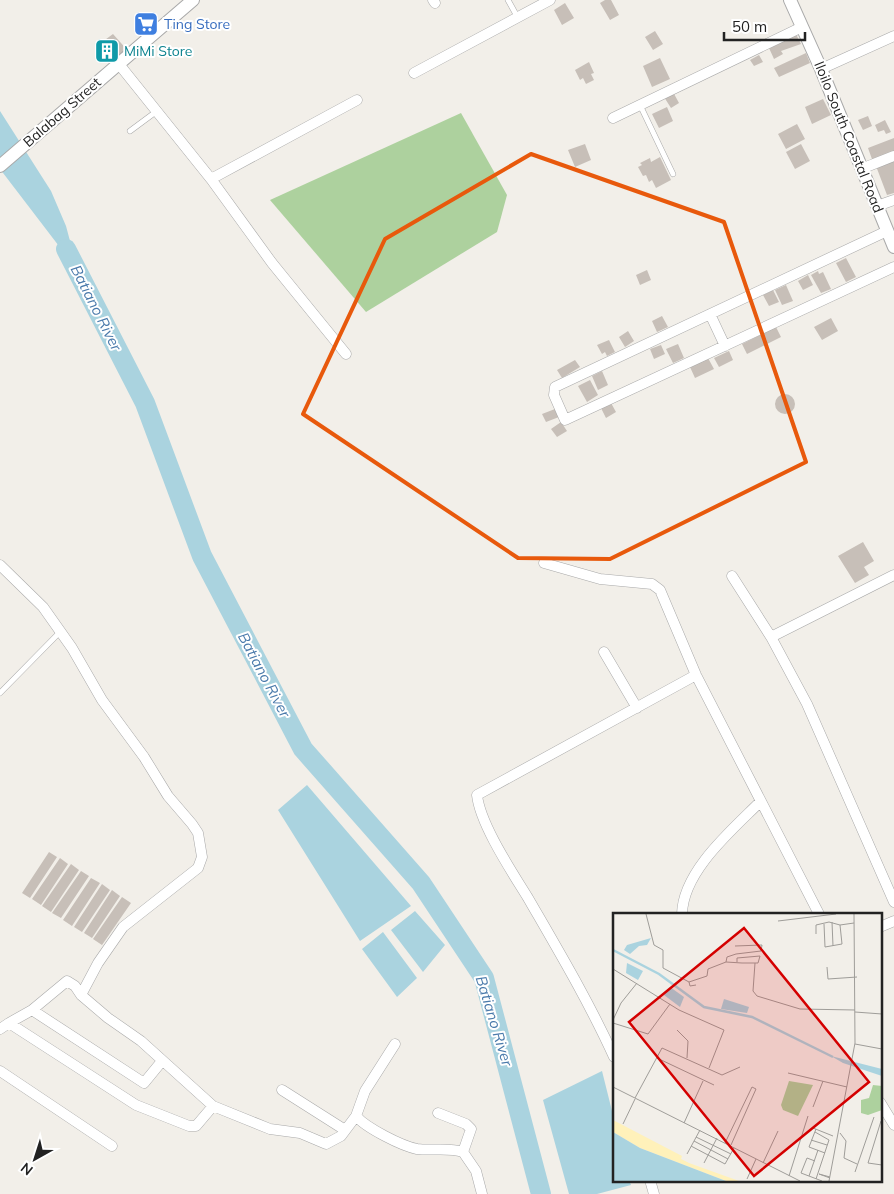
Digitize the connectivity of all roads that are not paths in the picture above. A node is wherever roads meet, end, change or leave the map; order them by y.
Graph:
1 (192, 0) edge
2 (508, 0) edge
3 (550, 0) edge
4 (790, 0) edge
5 (518, 18) junction
6 (802, 27) junction
7 (894, 36) edge
8 (118, 63) junction
9 (821, 70) junction
10 (414, 74) dead end
11 (357, 100) dead end
12 (640, 105) junction
13 (156, 111) junction
14 (613, 118) dead end
15 (130, 131) dead end
16 (894, 156) edge
17 (0, 166) edge
18 (861, 169) junction
19 (673, 174) dead end
20 (211, 179) junction
21 (894, 200) edge
22 (877, 206) junction
23 (887, 231) junction
24 (894, 247) edge
25 (894, 267) edge
26 (710, 314) junction
27 (725, 346) junction
28 (346, 354) dead end
29 (544, 563) dead end
30 (0, 565) edge
31 (894, 574) edge
32 (732, 576) dead end
33 (60, 632) junction
34 (771, 637) junction
35 (604, 652) dead end
36 (696, 675) junction
37 (0, 693) edge
38 (637, 708) junction
39 (760, 802) junction
40 (894, 902) edge
41 (682, 913) edge
42 (818, 913) edge
43 (894, 921) edge
44 (882, 926) edge
45 (81, 994) junction
46 (32, 1010) junction
47 (9, 1023) junction
48 (0, 1029) edge
49 (396, 1044) dead end
50 (613, 1055) edge
51 (162, 1061) junction
52 (0, 1071) edge
53 (282, 1090) dead end
54 (882, 1105) edge
55 (213, 1106) junction
56 (438, 1113) dead end
57 (356, 1116) junction
58 (894, 1125) edge
59 (345, 1130) junction
60 (112, 1146) dead end
61 (463, 1152) junction
62 (482, 1194) edge

1 - 8 street, Balabag Street
2 - 5 lane
3 - 5 street
4 - 6 street, Iloilo South Coastal Road
5 - 10 street
6 - 9 street, Iloilo South Coastal Road
6 - 12 street
7 - 9 street
8 - 13 street
8 - 17 street, Balabag Street
9 - 18 street, Iloilo South Coastal Road
11 - 20 street
12 - 14 street
12 - 19 lane
13 - 15 lane
13 - 20 street
16 - 18 street
18 - 22 street, Iloilo South Coastal Road
20 - 28 street
21 - 22 street
22 - 23 street, Iloilo South Coastal Road
23 - 24 street, Iloilo South Coastal Road
23 - 26 street
25 - 27 street
26 - 27 street
26 - 27 street
29 - 36 street
30 - 33 street
31 - 34 street
32 - 34 street
33 - 37 lane
33 - 45 street
34 - 40 street
35 - 38 street
36 - 38 street
36 - 39 street
38 - 50 street
39 - 41 street
39 - 42 street
43 - 44 street
45 - 46 street
45 - 51 street
46 - 47 street
46 - 51 street
47 - 48 street
47 - 55 street
49 - 57 street
51 - 55 street
52 - 60 street
53 - 59 street
54 - 58 street
55 - 59 street
56 - 61 street
57 - 59 street
57 - 61 street
61 - 62 street

